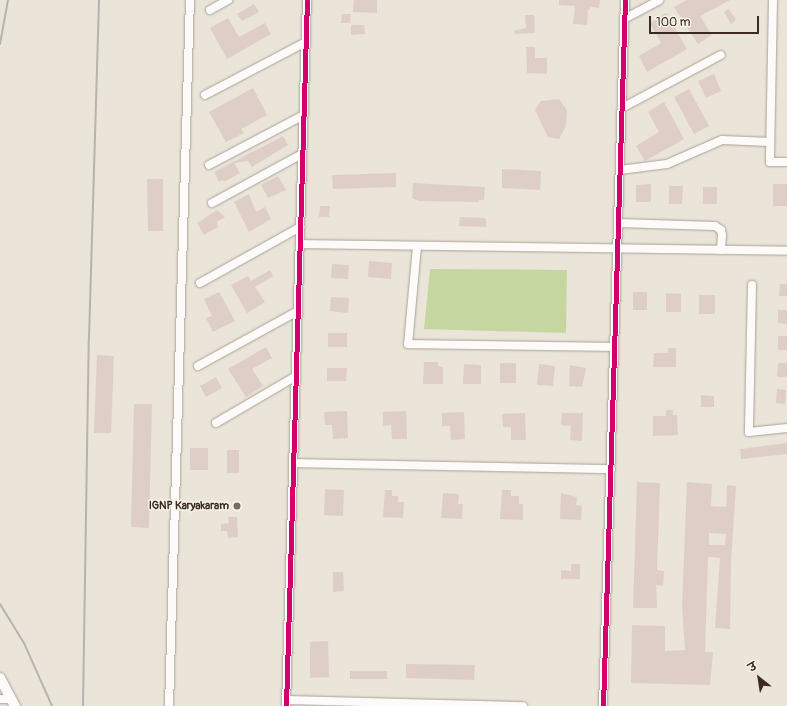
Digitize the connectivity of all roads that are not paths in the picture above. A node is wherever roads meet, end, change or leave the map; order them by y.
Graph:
1 (190, 0) edge
2 (228, 0) edge
3 (307, 0) edge
4 (625, 0) edge
5 (659, 0) edge
6 (773, 0) edge
7 (210, 10) dead end
8 (624, 19) junction
9 (306, 42) junction
10 (720, 55) dead end
11 (205, 95) dead end
12 (622, 108) junction
13 (304, 115) junction
14 (770, 142) junction
15 (302, 154) junction
16 (787, 162) edge
17 (209, 165) dead end
18 (620, 170) junction
19 (212, 203) dead end
20 (618, 223) junction
21 (300, 227) junction
22 (300, 244) junction
23 (417, 246) junction
24 (617, 249) junction
25 (721, 250) junction
26 (787, 251) edge
27 (200, 283) dead end
28 (752, 285) dead end
29 (298, 311) junction
30 (614, 347) junction
31 (198, 366) dead end
32 (296, 376) junction
33 (216, 422) dead end
34 (787, 428) edge
35 (293, 463) junction
36 (611, 469) junction
37 (0, 678) edge
38 (0, 699) edge
39 (13, 702) edge
40 (287, 703) edge
41 (169, 706) edge
42 (523, 706) edge
43 (603, 706) edge

1 - 41 street
2 - 7 street
3 - 9 street
4 - 8 street
5 - 8 street
6 - 14 street
8 - 12 street
9 - 11 street
9 - 13 street
10 - 12 street
12 - 18 street
13 - 15 street
13 - 17 street
14 - 16 street
14 - 18 street
15 - 19 street
15 - 21 street
18 - 20 street
20 - 24 street
20 - 25 street
21 - 22 street
21 - 27 street
22 - 23 street
22 - 29 street
23 - 24 street
23 - 30 street
24 - 25 street
24 - 30 street
25 - 26 street
28 - 34 street
29 - 31 street
29 - 32 street
30 - 36 street
32 - 33 street
32 - 35 street
35 - 36 street
35 - 40 street
36 - 43 street
37 - 39 street
38 - 39 street
40 - 42 street

